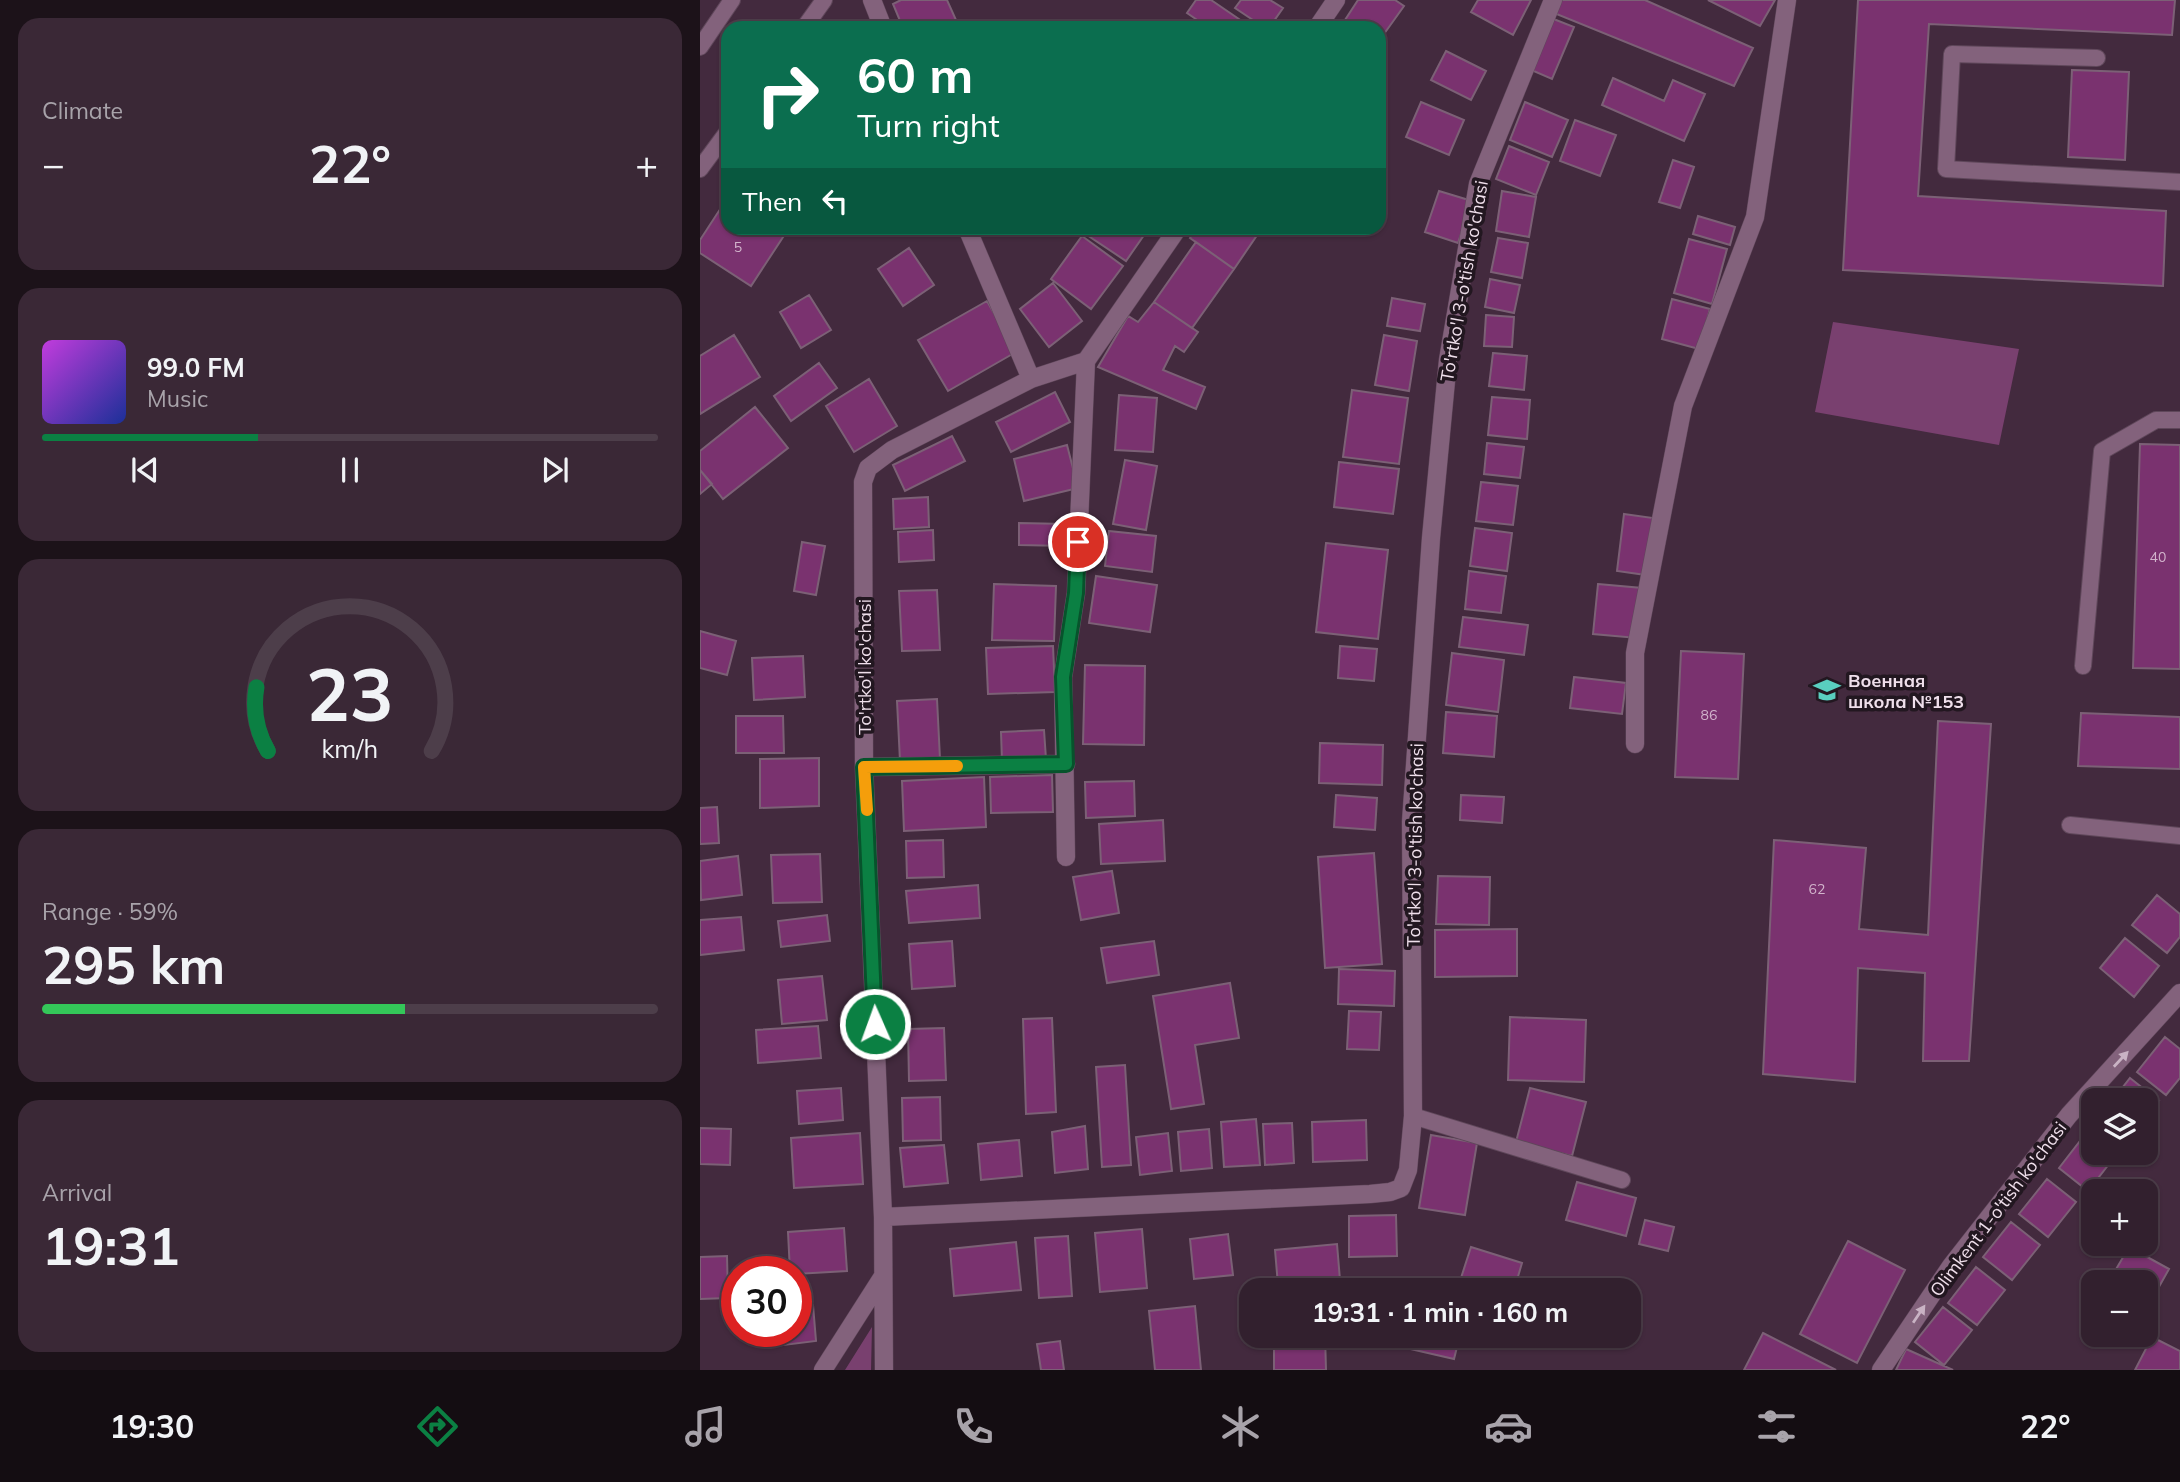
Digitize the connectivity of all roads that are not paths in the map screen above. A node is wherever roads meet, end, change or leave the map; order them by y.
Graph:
1 (732, 0) edge
2 (824, 0) edge
3 (872, 0) edge
4 (1336, 0) edge
5 (1553, 0) edge
6 (1787, 0) edge
7 (809, 21) edge
8 (880, 21) edge
9 (1322, 21) edge
10 (700, 47) edge
11 (2097, 58) dead end
12 (721, 140) edge
13 (700, 169) edge
14 (2180, 182) edge
15 (970, 235) edge
16 (1173, 235) edge
17 (1086, 361) junction
18 (1031, 379) junction
19 (2180, 419) edge
20 (2083, 666) dead end
21 (1635, 744) dead end
22 (1066, 764) junction
23 (864, 767) junction
24 (2070, 825) dead end
25 (2180, 836) edge
26 (1066, 857) dead end
27 (2180, 993) edge
28 (1413, 1116) junction
29 (1622, 1180) dead end
30 (883, 1217) junction
31 (884, 1274) junction
32 (822, 1370) edge
33 (884, 1370) edge
34 (1881, 1370) edge

1 - 10 lane
2 - 7 lane
3 - 8 street
4 - 9 street
5 - 28 street, To'rtko'l 3-o'tish ko'chasi
6 - 21 street
11 - 14 lane
12 - 13 lane
15 - 18 street
16 - 17 street
17 - 18 street, To'rtko'l ko'chasi
17 - 22 street
18 - 23 street, To'rtko'l ko'chasi
19 - 20 lane
22 - 23 street
22 - 26 street
23 - 30 street, To'rtko'l ko'chasi
24 - 25 lane
34 -> 27 street, Olimkent 1-o'tish ko'chasi
28 - 29 lane
28 - 30 street, To'rtko'l 3-o'tish ko'chasi
30 - 31 street, To'rtko'l ko'chasi
31 - 32 street
31 - 33 street, To'rtko'l ko'chasi

